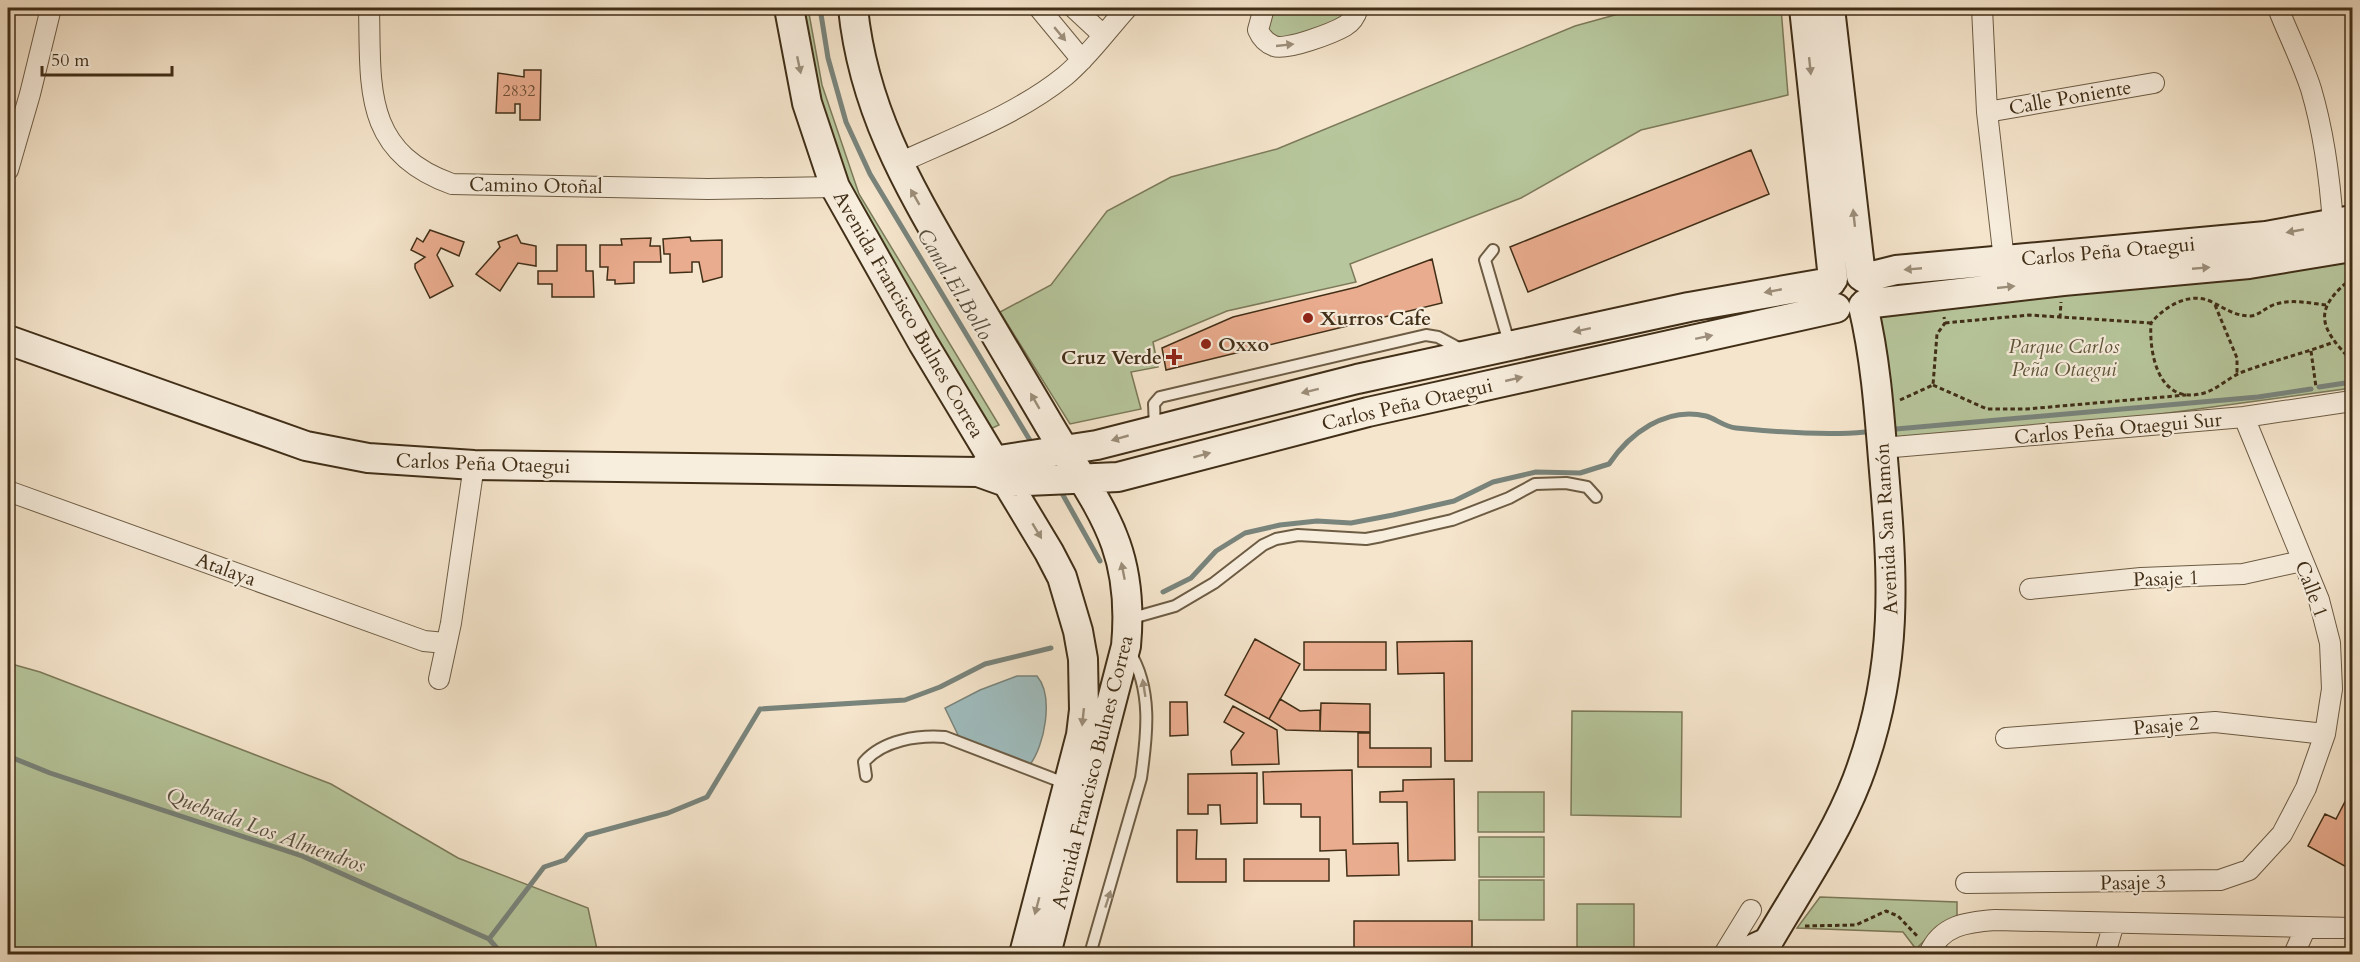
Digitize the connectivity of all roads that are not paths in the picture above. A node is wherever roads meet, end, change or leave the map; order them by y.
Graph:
1 (51, 8) edge
2 (369, 8) edge
3 (789, 8) edge
4 (853, 8) edge
5 (1039, 8) edge
6 (1074, 8) edge
7 (1127, 8) edge
8 (1264, 8) edge
9 (1358, 8) edge
10 (1804, 8) edge
11 (1830, 8) edge
12 (1982, 8) edge
13 (2278, 8) edge
14 (1103, 35) junction
15 (1082, 60) junction
16 (2154, 83) dead end
17 (1987, 112) junction
18 (897, 164) junction
19 (8, 170) edge
20 (835, 187) junction
21 (2343, 223) edge
22 (2352, 247) edge
23 (1492, 250) dead end
24 (2004, 260) junction
25 (1966, 278) junction
26 (1850, 291) junction
27 (8, 340) edge
28 (1510, 346) junction
29 (1469, 355) junction
30 (1395, 371) junction
31 (1357, 379) junction
32 (2352, 401) edge
33 (1404, 404) junction
34 (1368, 412) junction
35 (2244, 417) junction
36 (1155, 428) junction
37 (1882, 448) junction
38 (1058, 452) junction
39 (474, 465) junction
40 (1003, 471) junction
41 (1074, 479) junction
42 (8, 491) edge
43 (1596, 497) dead end
44 (2302, 561) junction
45 (2030, 589) dead end
46 (1127, 633) junction
47 (445, 643) junction
48 (439, 678) dead end
49 (2325, 734) junction
50 (2006, 738) dead end
51 (866, 776) dead end
52 (1068, 784) junction
53 (2282, 834) joint
54 (1966, 883) dead end
55 (1751, 909) dead end
56 (2114, 922) junction
57 (2306, 927) junction
58 (2352, 928) edge
59 (1764, 948) edge
60 (1930, 952) edge
61 (1024, 954) edge
62 (1046, 954) edge
63 (1090, 954) edge
64 (1724, 954) edge
65 (1731, 954) edge
66 (2105, 954) edge
67 (2294, 954) edge

1 - 19 street
2 - 20 street, Camino Otoñal
3 -> 20 street, Avenida Francisco Bulnes Correa
4 - 18 street, Avenida Francisco Bulnes Correa
5 -> 15 street
6 - 14 street
7 - 14 street
8 -> 9 street
10 -> 26 street, Avenida San Ramón
26 -> 11 street, Avenida San Ramón
12 - 17 street, Calle Poniente
13 - 21 street
14 - 15 street
15 - 18 street
16 - 17 street, Calle Poniente
17 - 24 street, Calle Poniente
38 -> 18 street, Avenida Francisco Bulnes Correa
20 - 40 street, Avenida Francisco Bulnes Correa
21 -> 24 street, Carlos Peña Otaegui
25 -> 22 street, Carlos Peña Otaegui
23 - 28 lane
24 - 25 street, Carlos Peña Otaegui
25 - 26 street, Carlos Peña Otaegui
26 -> 28 street, Carlos Peña Otaegui
33 -> 26 street, Carlos Peña Otaegui
26 - 37 street, Avenida San Ramón
27 - 39 street, Carlos Peña Otaegui
28 - 29 street, Carlos Peña Otaegui
29 - 30 street, Carlos Peña Otaegui
29 - 36 lane
30 - 31 street, Carlos Peña Otaegui
30 - 33 street
31 - 34 street
31 -> 36 street, Carlos Peña Otaegui
32 - 35 street, Carlos Peña Otaegui Sur
33 - 34 street, Carlos Peña Otaegui
41 -> 34 street, Carlos Peña Otaegui
35 - 37 street, Carlos Peña Otaegui Sur
35 - 44 street, Calle 1
36 -> 38 street, Carlos Peña Otaegui
37 - 59 street, Avenida San Ramón
38 - 40 street, Carlos Peña Otaegui
38 - 41 street, Avenida Francisco Bulnes Correa
39 - 40 street, Carlos Peña Otaegui
39 - 47 street
40 - 41 street, Carlos Peña Otaegui
40 -> 52 street, Avenida Francisco Bulnes Correa
46 -> 41 street, Avenida Francisco Bulnes Correa
42 - 47 street, Atalaya
43 - 46 lane
44 - 45 street, Pasaje 1
44 - 49 street, Calle 1
46 - 62 street, Avenida Francisco Bulnes Correa
63 -> 46 lane
47 - 48 street
49 - 50 street, Pasaje 2
49 - 53 street, Calle 1
51 - 52 lane
52 -> 61 street, Avenida Francisco Bulnes Correa
53 - 54 street, Pasaje 3
55 - 64 street
56 - 57 street
56 - 60 street
56 - 66 street
57 - 58 street
57 - 67 street
59 - 65 street, Avenida San Ramón

